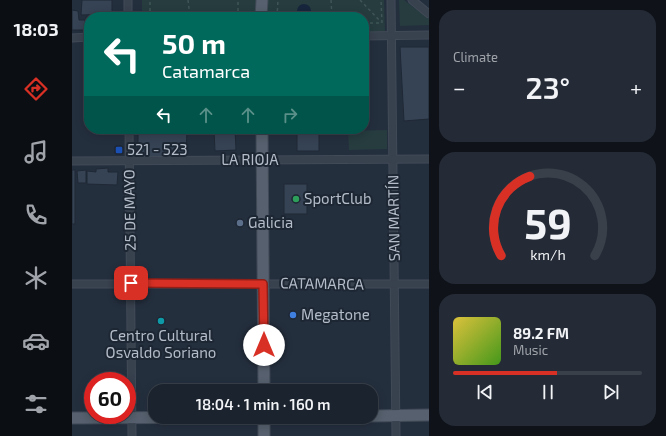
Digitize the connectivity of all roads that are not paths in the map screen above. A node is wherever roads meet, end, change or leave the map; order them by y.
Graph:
1 (128, 0) edge
2 (262, 0) edge
3 (391, 0) edge
4 (412, 0) edge
5 (128, 12) edge
6 (261, 12) edge
7 (429, 14) edge
8 (369, 36) edge
9 (391, 36) junction
10 (429, 36) edge
11 (72, 38) edge
12 (84, 38) edge
13 (129, 134) edge
14 (262, 134) edge
15 (429, 159) edge
16 (262, 160) junction
17 (393, 160) junction
18 (72, 161) edge
19 (130, 161) junction
20 (131, 283) junction
21 (72, 284) edge
22 (263, 284) junction
23 (429, 284) edge
24 (395, 285) junction
25 (132, 372) edge
26 (264, 384) edge
27 (429, 415) edge
28 (378, 416) edge
29 (396, 416) junction
30 (136, 417) edge
31 (148, 417) edge
32 (72, 418) edge
33 (84, 418) edge
34 (132, 424) edge
35 (264, 424) edge
36 (132, 436) edge
37 (264, 436) edge
38 (396, 436) edge

1 - 5 street
2 - 6 main road
3 - 9 street, SAN MARTÍN
4 - 7 street
8 - 9 street
9 - 10 street
9 - 17 street, SAN MARTÍN
11 - 12 street
13 - 19 street, 25 DE MAYO
14 - 16 main road
15 - 17 street, LA RIOJA
16 - 17 street, LA RIOJA
16 - 19 street, LA RIOJA
16 - 22 main road
17 - 24 street, SAN MARTÍN
18 - 19 street, LA RIOJA
19 - 20 street, 25 DE MAYO
20 - 21 street, CATAMARCA
20 - 22 street, CATAMARCA
20 - 25 street, 25 DE MAYO
22 - 24 street, CATAMARCA
22 - 26 main road
23 - 24 street, CATAMARCA
24 - 29 street, SAN MARTÍN
27 - 29 main road
28 - 29 main road
29 - 38 street, SAN MARTÍN
30 - 31 main road
32 - 33 main road
34 - 36 street, 25 DE MAYO
35 - 37 main road

